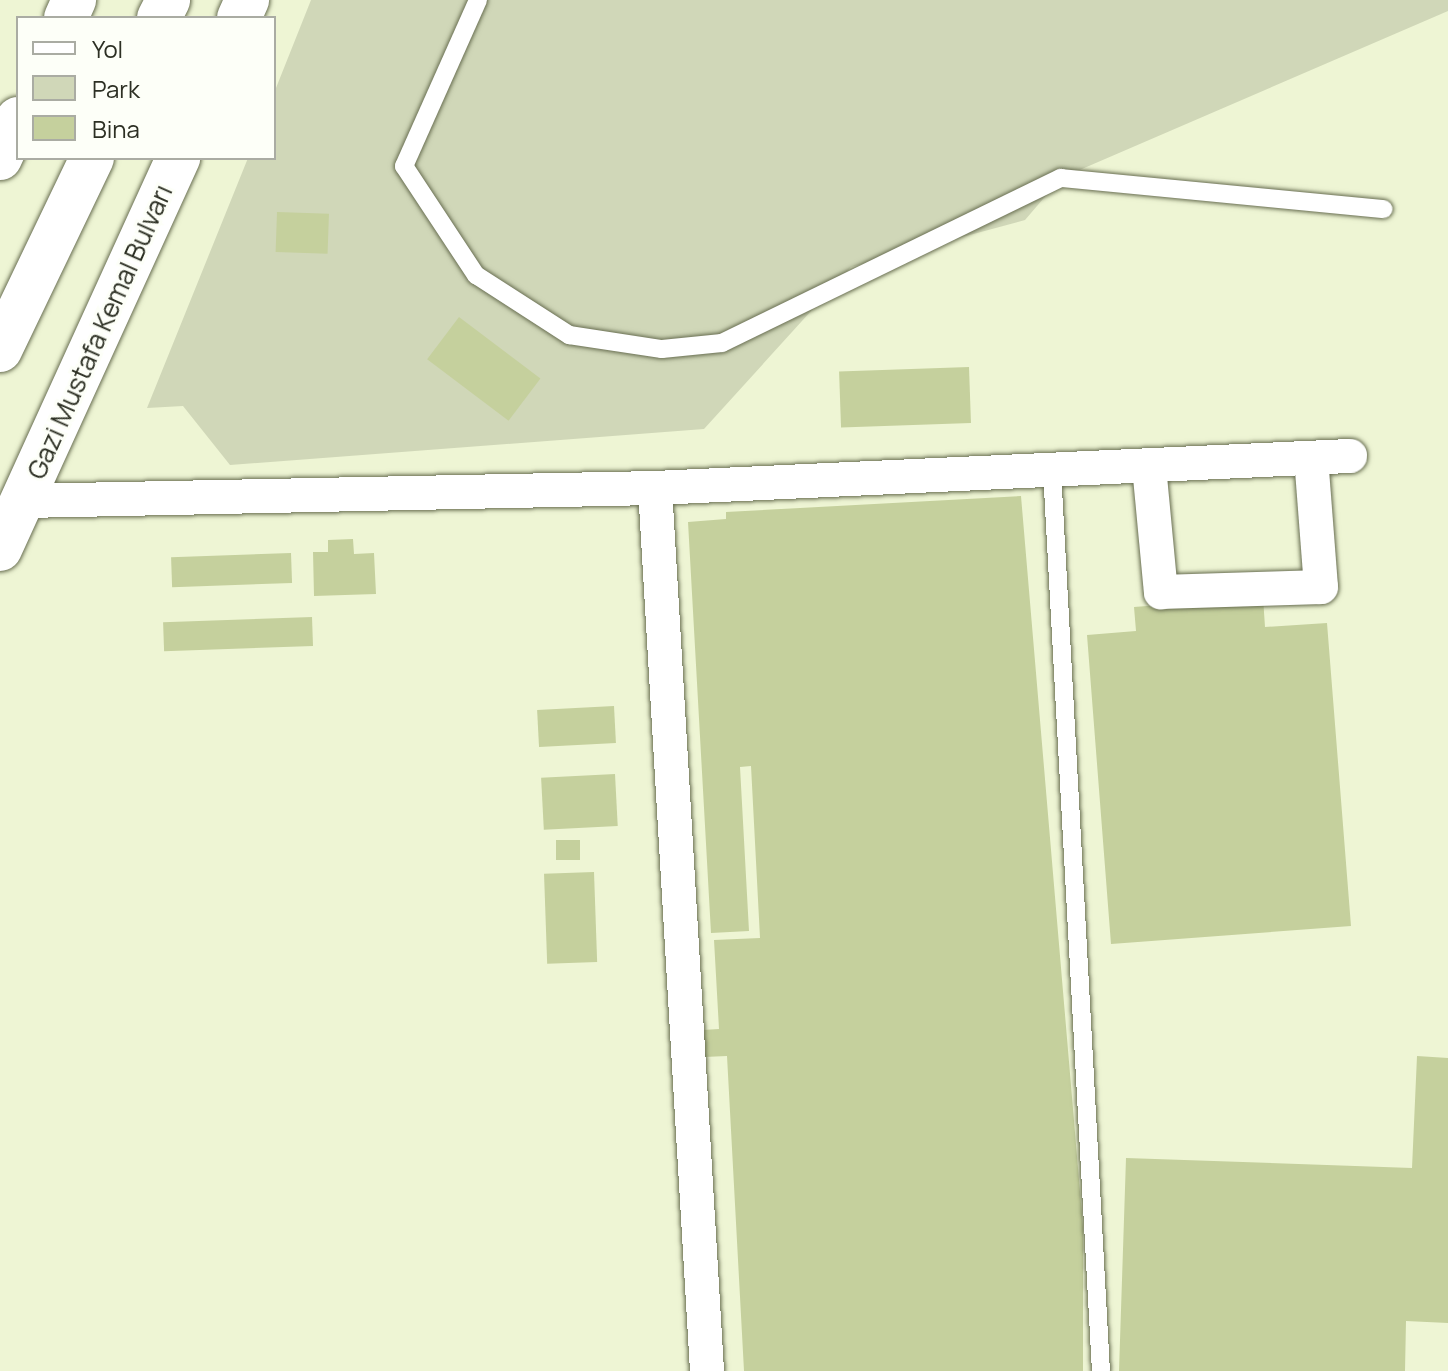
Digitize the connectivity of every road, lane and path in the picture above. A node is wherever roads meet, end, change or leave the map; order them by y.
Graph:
1 (478, 0) edge
2 (16, 123) edge
3 (0, 158) edge
4 (91, 160) edge
5 (177, 160) edge
6 (1384, 209) dead end
7 (0, 350) edge
8 (1350, 456) dead end
9 (1311, 458) junction
10 (1149, 466) junction
11 (1052, 470) junction
12 (655, 488) junction
13 (24, 501) junction
14 (0, 549) edge
15 (707, 1371) edge
16 (1101, 1371) edge

1 - 6 lane
2 - 3 main road
4 - 7 main road
5 - 13 main road, Gazi Mustafa Kemal Bulvarı
8 - 9 street
9 - 10 street
9 - 10 street
10 - 11 street
11 - 12 street
11 - 16 lane
12 - 13 street
12 - 15 street
13 - 14 main road, Gazi Mustafa Kemal Bulvarı

